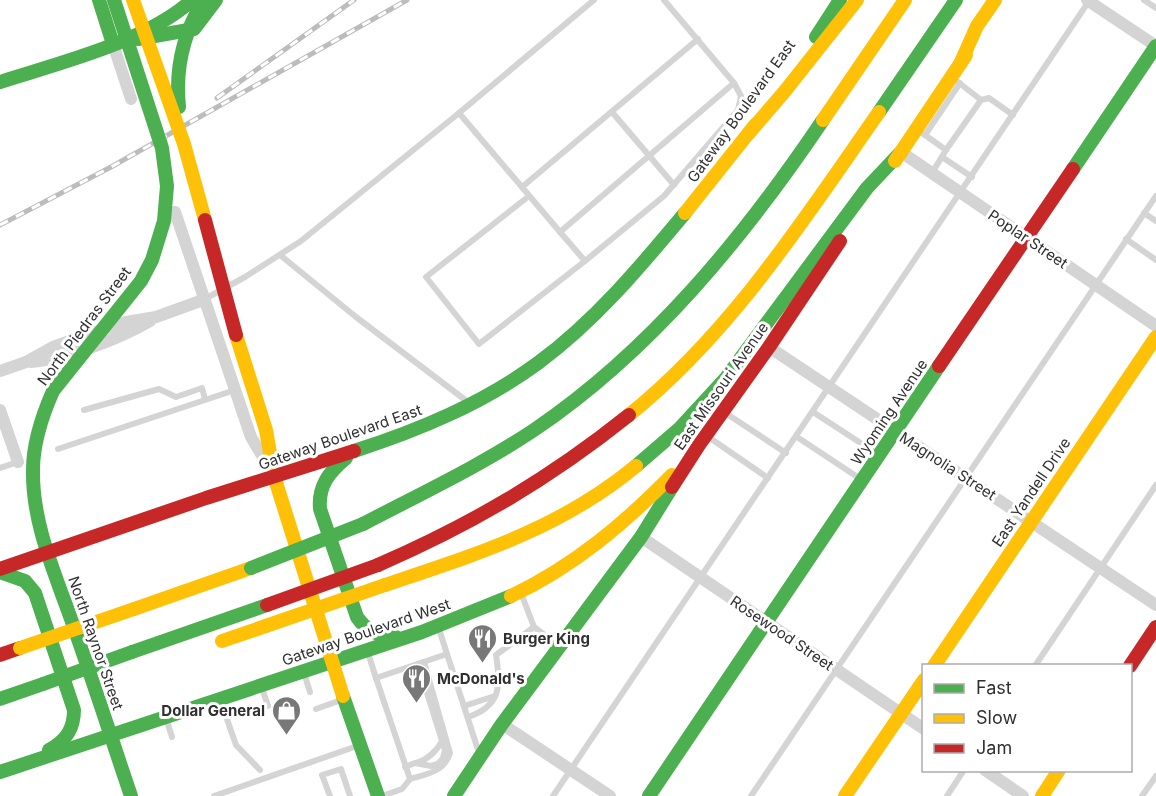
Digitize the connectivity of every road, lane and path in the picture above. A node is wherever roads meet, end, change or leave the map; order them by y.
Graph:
1 (99, 0) edge
2 (114, 0) edge
3 (133, 0) edge
4 (192, 0) edge
5 (204, 0) edge
6 (216, 0) edge
7 (594, 0) edge
8 (664, 0) edge
9 (840, 0) edge
10 (857, 0) edge
11 (904, 0) edge
12 (956, 0) edge
13 (994, 0) edge
14 (1004, 0) edge
15 (1088, 1) edge
16 (1148, 1) edge
17 (1156, 8) edge
18 (698, 39) junction
19 (113, 44) junction
20 (1156, 46) edge
21 (960, 64) junction
22 (956, 80) junction
23 (0, 82) edge
24 (734, 83) junction
25 (951, 98) junction
26 (131, 99) dead end
27 (981, 100) junction
28 (958, 103) dead end
29 (939, 105) junction
30 (612, 112) junction
31 (459, 113) junction
32 (950, 113) dead end
33 (1013, 116) junction
34 (921, 132) junction
35 (748, 134) junction
36 (184, 144) junction
37 (946, 150) junction
38 (901, 152) junction
39 (649, 156) junction
40 (942, 157) junction
41 (932, 174) junction
42 (972, 177) junction
43 (674, 185) junction
44 (522, 187) junction
45 (961, 193) junction
46 (530, 196) junction
47 (1156, 196) edge
48 (175, 212) dead end
49 (1144, 213) junction
50 (1156, 221) edge
51 (560, 231) junction
52 (1026, 238) junction
53 (1126, 239) junction
54 (280, 255) junction
55 (1156, 260) edge
56 (585, 261) junction
57 (1095, 285) junction
58 (203, 300) junction
59 (1156, 326) edge
60 (1156, 337) edge
61 (769, 347) junction
62 (0, 371) edge
63 (830, 386) junction
64 (235, 390) junction
65 (205, 399) junction
66 (471, 405) junction
67 (0, 410) edge
68 (84, 410) dead end
69 (723, 411) junction
70 (813, 412) junction
71 (895, 432) junction
72 (796, 437) junction
73 (703, 440) junction
74 (58, 449) dead end
75 (354, 452) junction
76 (786, 453) junction
77 (879, 456) junction
78 (18, 462) joint
79 (0, 468) edge
80 (274, 477) junction
81 (768, 478) junction
82 (966, 478) junction
83 (862, 481) junction
84 (1156, 485) edge
85 (35, 500) joint
86 (1031, 521) junction
87 (641, 537) junction
88 (48, 553) junction
89 (1101, 568) junction
90 (0, 570) edge
91 (701, 578) junction
92 (521, 591) junction
93 (1156, 605) edge
94 (767, 622) junction
95 (438, 625) junction
96 (534, 627) junction
97 (1156, 627) edge
98 (401, 637) junction
99 (156, 644) junction
100 (559, 647) junction
101 (367, 649) junction
102 (447, 654) junction
103 (0, 655) edge
104 (331, 662) junction
105 (421, 663) junction
106 (935, 664) edge
107 (1036, 664) edge
108 (1131, 664) edge
109 (835, 669) junction
110 (303, 671) junction
111 (376, 678) junction
112 (922, 683) edge
113 (261, 685) junction
114 (310, 692) dead end
115 (496, 695) junction
116 (0, 699) edge
117 (220, 699) junction
118 (344, 699) junction
119 (268, 706) dead end
120 (464, 706) junction
121 (316, 709) dead end
122 (901, 714) junction
123 (165, 717) junction
124 (468, 717) junction
125 (502, 724) junction
126 (922, 728) edge
127 (111, 735) junction
128 (172, 737) dead end
129 (442, 741) junction
130 (360, 745) junction
131 (480, 756) junction
132 (415, 763) junction
133 (405, 767) junction
134 (5, 770) edge
135 (260, 770) dead end
136 (571, 770) junction
137 (963, 772) edge
138 (987, 772) edge
139 (1058, 772) edge
140 (1156, 776) edge
141 (410, 780) junction
142 (454, 793) edge
143 (131, 796) edge
144 (214, 796) edge
145 (330, 796) edge
146 (350, 796) edge
147 (380, 796) edge
148 (553, 796) edge
149 (610, 796) edge
150 (649, 796) edge
151 (751, 796) edge
152 (846, 796) edge
153 (947, 796) edge
154 (1023, 796) edge
155 (1042, 796) edge
156 (1142, 796) edge

1 - 19 main road
2 - 85 main road, North Piedras Street, bridge
3 - 36 main road, bridge
4 - 19 main road
5 - 36 main road, bridge
6 - 19 main road
7 - 31 lane
8 - 18 lane
9 - 35 main road, Gateway Boulevard East
10 - 35 main road
11 - 103 main road, bridge
12 - 99 main road, bridge
13 - 21 main road
14 - 21 main road, East Missouri Avenue
15 - 20 street
15 - 33 lane
16 - 17 lane
18 - 24 lane
18 - 30 lane
19 - 23 main road
19 - 26 street
20 - 52 main road, Wyoming Avenue
21 - 22 main road, East Missouri Avenue
22 - 25 lane
22 - 27 lane
22 - 29 main road, East Missouri Avenue
24 - 39 lane
24 - 43 lane
25 - 28 lane
25 - 29 lane
27 - 33 lane
27 - 37 lane
29 - 32 lane
29 - 34 main road, East Missouri Avenue
29 - 34 lane
30 - 39 lane
30 - 44 lane
31 - 44 lane
31 - 54 lane
33 - 42 lane
34 - 37 lane
34 - 38 main road, East Missouri Avenue
35 - 66 main road, Gateway Boulevard East
36 - 80 main road, bridge
37 - 40 lane
38 - 41 street, Poplar Street
38 - 61 main road, East Missouri Avenue
38 - 99 main road, bridge
39 - 43 lane
39 - 51 lane
40 - 41 lane
40 - 42 lane
41 - 45 street, Poplar Street
42 - 45 lane
43 - 56 lane
44 - 46 lane
45 - 52 street, Poplar Street
45 - 63 lane
46 - 51 lane
46 - 56 lane
47 - 49 lane
48 - 58 street
49 - 50 lane
49 - 53 lane
51 - 56 lane
52 - 57 street, Poplar Street
52 - 71 main road, Wyoming Avenue
53 - 55 lane
53 - 57 lane
54 - 58 lane
54 - 66 lane
57 - 59 street, Poplar Street
57 - 82 lane
58 - 62 street
58 - 64 street
60 - 86 main road, East Yandell Drive
61 - 63 street, Magnolia Street
61 - 69 main road, East Missouri Avenue
63 - 70 lane
63 - 71 street, Magnolia Street
64 - 65 lane
64 - 80 street
65 - 68 lane
65 - 74 lane
66 - 75 main road, Gateway Boulevard East
67 - 78 street
69 - 73 main road, East Missouri Avenue
69 - 76 lane
70 - 72 lane
70 - 77 lane
71 - 77 main road, Wyoming Avenue
71 - 82 street, Magnolia Street
72 - 76 lane
72 - 83 lane
73 - 81 lane
73 - 87 main road, East Missouri Avenue
73 - 92 main road, Gateway Boulevard West
75 - 80 main road, Gateway Boulevard East
75 - 98 main road
76 - 81 lane
77 - 83 main road, Wyoming Avenue
78 - 79 lane
80 - 88 main road, Gateway Boulevard East
80 - 104 main road
81 - 91 lane
82 - 86 street, Magnolia Street
82 - 109 lane
83 - 94 main road, Wyoming Avenue
84 - 89 lane
85 - 88 main road, North Raynor Street
86 - 89 street, Magnolia Street
86 - 106 main road, East Yandell Drive
87 - 91 street, Rosewood Street
87 - 100 main road, East Missouri Avenue
88 - 90 main road, Gateway Boulevard East
88 - 127 main road, North Raynor Street
89 - 93 street, Magnolia Street
89 - 107 lane
90 - 134 main road
91 - 94 street, Rosewood Street
91 - 136 lane
92 - 95 main road, Gateway Boulevard West
92 - 96 lane
94 - 109 street, Rosewood Street
94 - 150 main road, Wyoming Avenue
95 - 98 main road, Gateway Boulevard West
95 - 102 lane
96 - 100 lane
96 - 115 lane
97 - 108 main road
98 - 101 main road, Gateway Boulevard West
99 - 116 main road, bridge
100 - 125 main road, East Missouri Avenue
101 - 104 main road, Gateway Boulevard West
101 - 111 lane
102 - 105 lane
102 - 120 lane
104 - 110 main road, Gateway Boulevard West
104 - 118 main road
105 - 111 lane
105 - 129 lane
105 - 141 lane
109 - 122 street, Rosewood Street
109 - 151 lane
110 - 113 main road, Gateway Boulevard West
110 - 114 lane
111 - 133 lane
112 - 122 main road
113 - 117 main road, Gateway Boulevard West
113 - 119 lane
115 - 120 lane
115 - 124 lane
117 - 123 main road, Gateway Boulevard West
117 - 135 lane
118 - 121 lane
118 - 130 main road
120 - 124 lane
122 - 126 street, Rosewood Street
122 - 152 main road
123 - 127 main road, Gateway Boulevard West
123 - 128 lane
124 - 131 lane
125 - 131 main road, East Missouri Avenue
125 - 136 street
127 - 134 main road, Gateway Boulevard West
127 - 143 main road, North Raynor Street
129 - 132 lane
129 - 132 lane
130 - 144 lane
130 - 147 main road
131 - 142 main road, East Missouri Avenue
132 - 133 lane
133 - 141 lane
136 - 148 lane
136 - 149 street
137 - 153 lane
138 - 154 street
139 - 155 main road
140 - 156 lane
141 - 147 lane
145 - 146 lane

